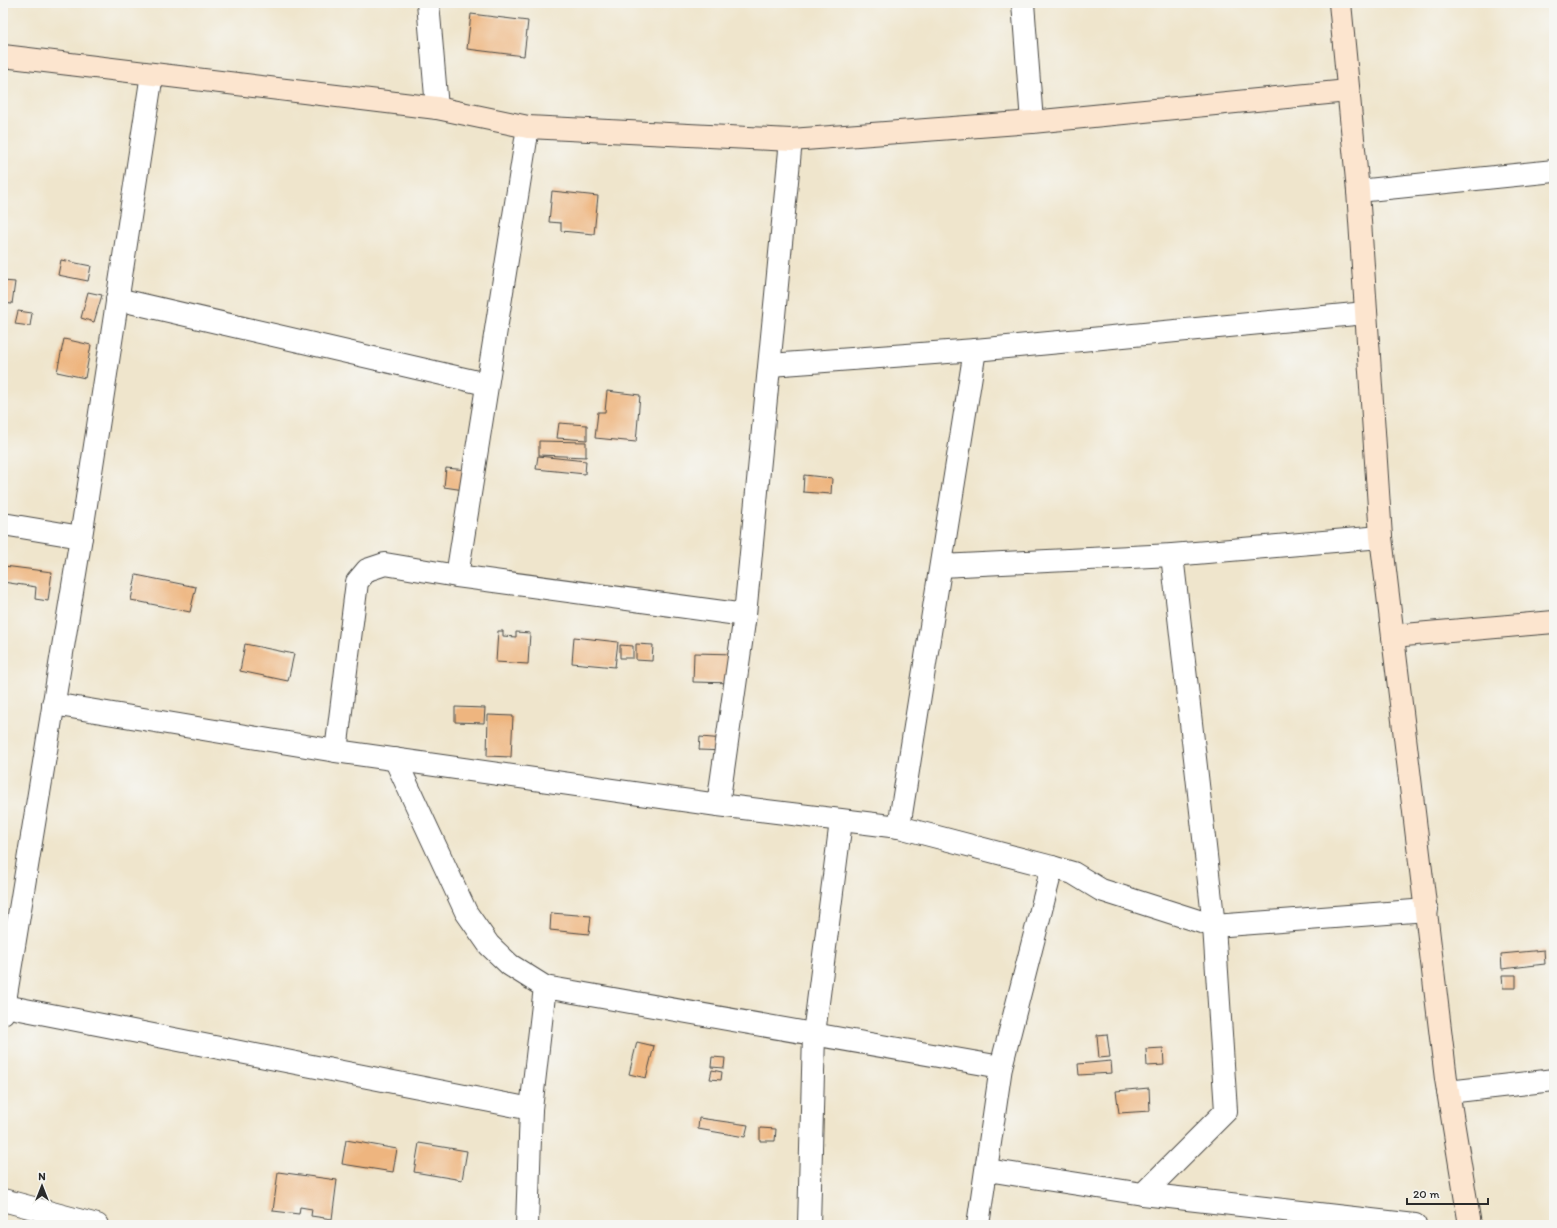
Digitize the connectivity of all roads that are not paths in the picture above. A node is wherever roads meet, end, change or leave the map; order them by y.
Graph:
1 (428, 3) edge
2 (1023, 3) edge
3 (1340, 3) edge
4 (3, 56) edge
5 (152, 74) junction
6 (1348, 91) junction
7 (437, 108) junction
8 (1032, 122) junction
9 (528, 127) junction
10 (790, 140) junction
11 (1554, 172) edge
12 (1358, 191) junction
13 (117, 299) junction
14 (1366, 314) junction
15 (975, 350) junction
16 (770, 364) junction
17 (486, 384) junction
18 (3, 524) edge
19 (81, 537) junction
20 (1381, 537) junction
21 (1172, 555) junction
22 (941, 566) junction
23 (457, 576) junction
24 (745, 615) junction
25 (1554, 622) edge
26 (1393, 636) junction
27 (53, 704) junction
28 (336, 750) junction
29 (395, 759) junction
30 (718, 805) junction
31 (841, 821) junction
32 (899, 827) junction
33 (1052, 866) junction
34 (1427, 910) junction
35 (1214, 926) junction
36 (545, 987) junction
37 (4, 1010) edge
38 (814, 1034) junction
39 (1001, 1067) junction
40 (1554, 1080) edge
41 (1448, 1092) junction
42 (531, 1109) junction
43 (987, 1170) junction
44 (1143, 1194) junction
45 (3, 1200) edge
46 (97, 1225) edge
47 (526, 1225) edge
48 (809, 1225) edge
49 (978, 1225) edge
50 (1415, 1225) edge
51 (1470, 1225) edge

1 - 7 street
2 - 8 street
3 - 6 street
4 - 5 street
5 - 7 street
5 - 13 street
6 - 8 street
6 - 12 street
7 - 9 street
8 - 10 street
9 - 10 street
9 - 17 street
10 - 16 street
11 - 12 street
12 - 14 street
13 - 17 street
13 - 19 street
14 - 15 street
14 - 20 street
15 - 16 street
15 - 22 street
16 - 24 street
17 - 23 street
18 - 19 street
19 - 27 street
20 - 21 street
20 - 26 street
21 - 22 street
21 - 35 street
22 - 32 street
23 - 24 street
23 - 28 street
24 - 30 street
25 - 26 street
26 - 34 street
27 - 28 street
27 - 37 street
28 - 29 street
29 - 30 street
29 - 36 street
30 - 31 street
31 - 32 street
31 - 38 street
32 - 33 street
33 - 35 street
33 - 39 street
34 - 35 street
34 - 41 street
35 - 44 street
36 - 38 street
36 - 42 street
37 - 42 street
38 - 39 street
38 - 48 street
39 - 43 street
40 - 41 street
41 - 51 street
42 - 47 street
43 - 44 street
43 - 49 street
44 - 50 street
45 - 46 street

